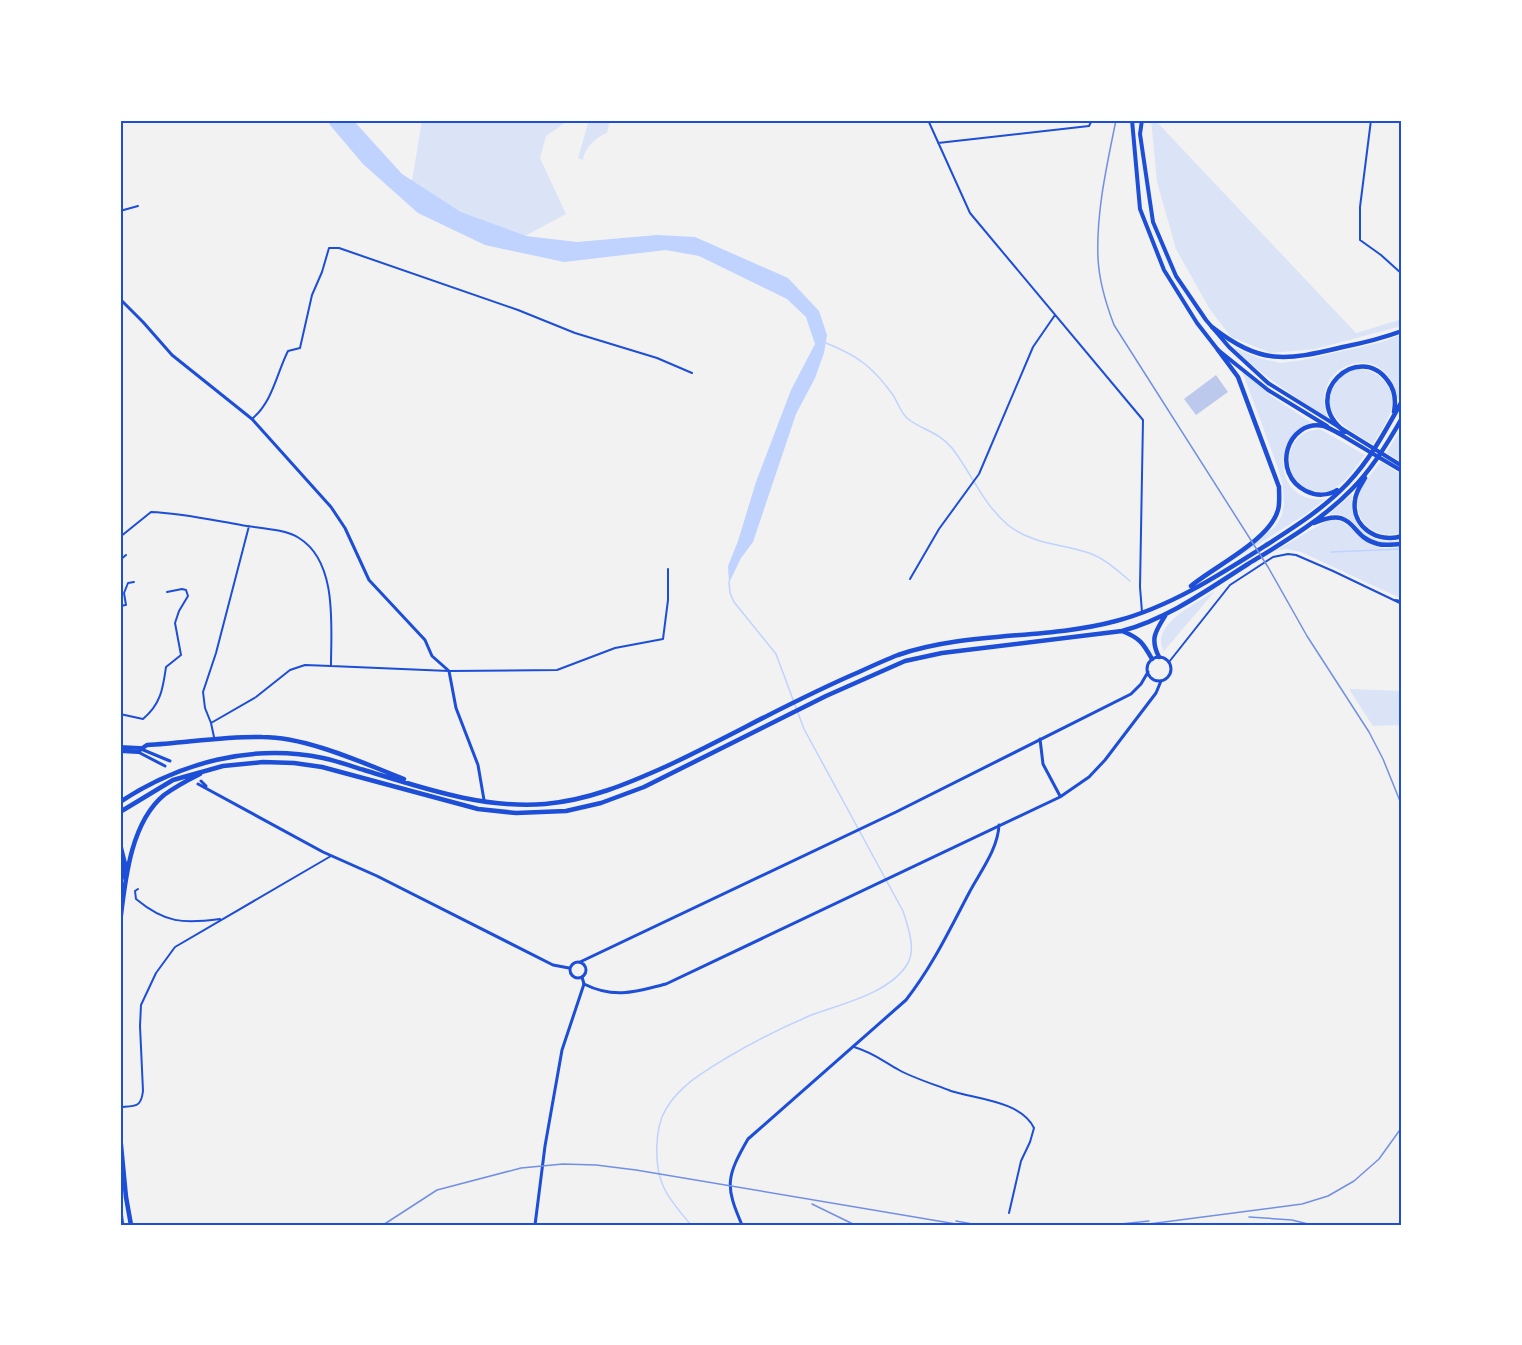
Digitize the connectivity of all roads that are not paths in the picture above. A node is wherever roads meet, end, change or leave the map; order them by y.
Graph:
1 (928, 120) edge
2 (1092, 120) edge
3 (1132, 120) edge
4 (1142, 120) edge
5 (1371, 120) edge
6 (937, 143) junction
7 (138, 206) dead end
8 (120, 211) edge
9 (1402, 274) edge
10 (120, 299) edge
11 (1055, 315) junction
12 (1212, 327) junction
13 (1402, 330) edge
14 (1218, 350) junction
15 (692, 373) dead end
16 (1402, 401) edge
17 (1402, 418) edge
18 (252, 419) junction
19 (1402, 422) edge
20 (1390, 424) junction
21 (1343, 433) junction
22 (1392, 436) junction
23 (1376, 460) junction
24 (1393, 463) junction
25 (1402, 466) edge
26 (1402, 471) edge
27 (1347, 484) junction
28 (249, 526) junction
29 (1306, 527) junction
30 (1402, 536) edge
31 (120, 537) edge
32 (1402, 544) edge
33 (126, 555) dead end
34 (120, 560) edge
35 (668, 568) dead end
36 (910, 579) dead end
37 (134, 582) dead end
38 (120, 590) edge
39 (125, 590) junction
40 (167, 592) dead end
41 (1184, 592) junction
42 (1402, 603) edge
43 (120, 606) edge
44 (1142, 612) junction
45 (1166, 615) junction
46 (1122, 631) junction
47 (1159, 657) junction
48 (1152, 659) junction
49 (1169, 662) junction
50 (331, 666) junction
51 (449, 671) junction
52 (1148, 672) junction
53 (1161, 681) junction
54 (120, 714) edge
55 (211, 723) junction
56 (1040, 739) junction
57 (215, 740) junction
58 (120, 749) edge
59 (139, 750) junction
60 (170, 761) dead end
61 (165, 766) dead end
62 (206, 771) junction
63 (199, 783) dead end
64 (435, 791) junction
65 (1060, 796) junction
66 (120, 802) edge
67 (484, 802) junction
68 (120, 812) edge
69 (999, 825) junction
70 (120, 844) edge
71 (331, 856) junction
72 (138, 889) dead end
73 (123, 902) junction
74 (222, 919) junction
75 (120, 923) edge
76 (580, 962) junction
77 (570, 968) junction
78 (582, 977) junction
79 (584, 984) junction
80 (854, 1047) junction
81 (120, 1107) edge
82 (120, 1135) edge
83 (120, 1209) edge
84 (1009, 1214) dead end
85 (122, 1225) edge
86 (131, 1225) edge
87 (535, 1225) edge
88 (742, 1225) edge

1 - 6 street
2 - 6 street
3 - 14 main road
4 - 12 main road
5 - 9 street
6 - 11 street
7 - 8 street
10 - 18 street
11 - 36 street
11 - 44 street
12 - 13 highway
12 - 21 main road
14 - 21 main road
14 - 41 highway
15 - 18 street
16 - 20 highway
17 - 22 highway
18 - 51 street
19 - 22 highway
20 - 21 highway
20 - 27 highway
21 - 24 main road
21 - 27 highway
22 - 23 highway
23 - 29 highway
23 - 30 highway
24 - 25 main road
24 - 26 main road
27 - 41 highway
28 - 31 street
28 - 50 street
28 - 55 street
29 - 32 highway
29 - 45 highway
33 - 34 street
35 - 51 street
37 - 39 street
38 - 39 street
39 - 43 street
40 - 54 street
41 - 44 highway
42 - 49 street
44 - 67 highway
45 - 46 highway
45 - 47 highway
46 - 48 highway
46 - 62 highway
47 - 48 street
47 - 49 street
48 - 52 street
49 - 53 street
50 - 51 street
50 - 55 street
51 - 67 street
52 - 53 street
52 - 56 street
53 - 65 street
55 - 57 street
56 - 65 street
56 - 76 street
57 - 59 highway
57 - 64 highway
58 - 59 main road
59 - 60 street
59 - 61 street
62 - 68 highway
62 - 73 highway
63 - 71 street
64 - 66 highway
64 - 67 highway
65 - 69 street
69 - 79 street
69 - 80 street
70 - 73 highway
71 - 74 street
71 - 77 street
72 - 74 street
73 - 75 highway
74 - 81 street
76 - 77 street
76 - 78 street
77 - 78 street
78 - 79 street
79 - 87 street
80 - 84 street
80 - 88 street
82 - 86 highway
83 - 85 highway

